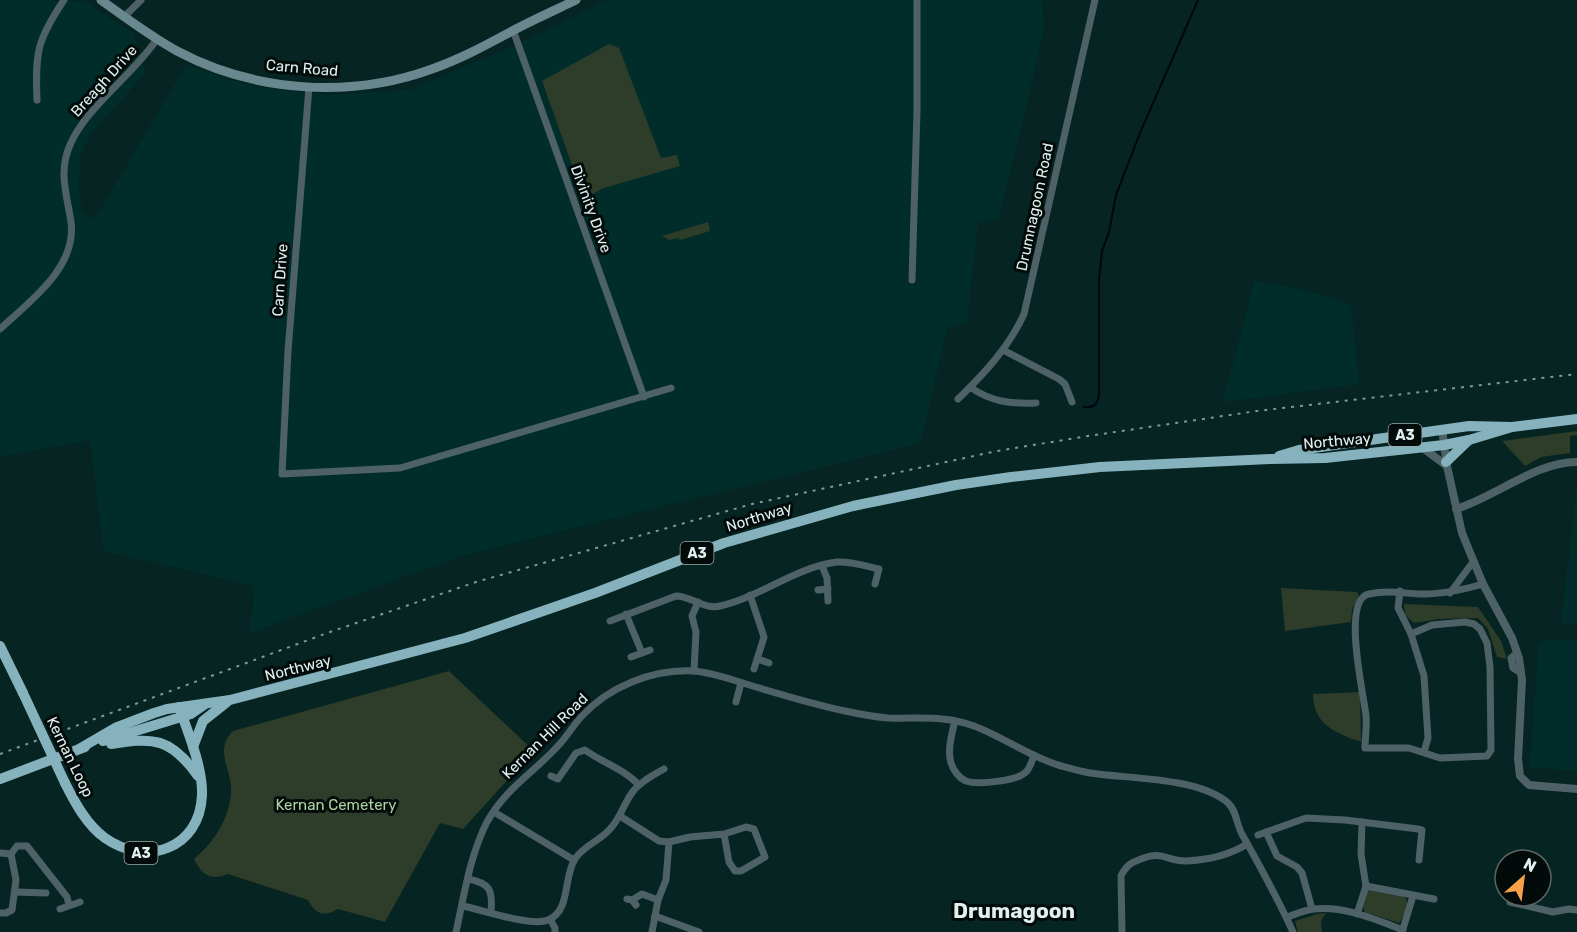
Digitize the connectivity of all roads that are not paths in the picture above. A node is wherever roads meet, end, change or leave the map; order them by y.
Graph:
1 (64, 0) edge
2 (101, 0) edge
3 (141, 0) edge
4 (576, 0) edge
5 (917, 0) edge
6 (1095, 0) edge
7 (124, 17) junction
8 (513, 30) junction
9 (157, 39) junction
10 (309, 87) junction
11 (37, 100) dead end
12 (912, 280) dead end
13 (0, 329) edge
14 (1003, 350) junction
15 (970, 387) junction
16 (671, 388) dead end
17 (644, 397) junction
18 (958, 399) dead end
19 (1072, 402) dead end
20 (1036, 403) dead end
21 (1577, 419) edge
22 (1512, 427) junction
23 (1442, 436) junction
24 (1469, 440) junction
25 (1424, 448) junction
26 (1270, 459) junction
27 (1577, 462) edge
28 (1447, 464) junction
29 (1456, 509) junction
30 (1473, 562) junction
31 (822, 566) junction
32 (875, 584) dead end
33 (1483, 584) junction
34 (828, 589) junction
35 (818, 590) dead end
36 (1400, 591) junction
37 (1450, 592) junction
38 (750, 595) junction
39 (828, 601) dead end
40 (698, 602) junction
41 (626, 614) junction
42 (610, 621) dead end
43 (1411, 634) junction
44 (0, 646) edge
45 (650, 650) dead end
46 (642, 653) junction
47 (631, 657) dead end
48 (758, 659) junction
49 (769, 663) dead end
50 (754, 669) dead end
51 (694, 671) junction
52 (741, 683) junction
53 (230, 700) junction
54 (736, 702) dead end
55 (181, 711) junction
56 (955, 721) junction
57 (193, 747) junction
58 (79, 748) junction
59 (1424, 752) junction
60 (1034, 755) junction
61 (664, 769) dead end
62 (551, 776) dead end
63 (0, 779) edge
64 (201, 781) junction
65 (639, 785) junction
66 (1577, 789) edge
67 (494, 812) junction
68 (620, 816) junction
69 (1362, 822) junction
70 (1423, 822) dead end
71 (1422, 830) junction
72 (1266, 832) junction
73 (724, 834) junction
74 (1258, 835) dead end
75 (669, 842) junction
76 (1247, 844) junction
77 (0, 853) edge
78 (11, 854) junction
79 (574, 860) junction
80 (1419, 860) dead end
81 (468, 879) junction
82 (1366, 886) junction
83 (15, 892) junction
84 (46, 893) dead end
85 (1413, 896) junction
86 (1434, 899) dead end
87 (658, 900) junction
88 (632, 901) dead end
89 (80, 902) dead end
90 (69, 905) junction
91 (463, 906) junction
92 (1519, 908) edge
93 (60, 909) dead end
94 (1312, 909) junction
95 (1577, 910) edge
96 (491, 912) junction
97 (0, 913) edge
98 (1357, 914) junction
99 (655, 916) junction
100 (1287, 917) junction
101 (550, 919) junction
102 (1402, 931) edge
103 (456, 932) edge
104 (555, 932) edge
105 (652, 932) edge
106 (699, 932) edge
107 (1122, 932) edge
108 (1293, 932) edge

1 - 11 street
2 - 7 main road, Carn Road
3 - 7 street
4 - 8 main road, Carn Road
5 - 12 street
6 - 14 street, Drumnagoon Road
7 - 9 main road, Carn Road
8 - 10 main road, Carn Road
8 - 17 street, Divinity Drive
9 - 10 main road, Carn Road
9 - 13 street, Breagh Drive
10 - 17 street, Carn Drive
14 - 15 street, Drumnagoon Road
14 - 19 street
15 - 18 street, Drumnagoon Road
15 - 20 street
16 - 17 street
21 - 22 highway, Northway / A3
22 - 23 highway, Northway / A3
22 - 24 highway, Northway / A3
23 - 24 highway, Northway / A3
23 - 25 highway, Northway / A3
23 - 26 highway, Northway / A3
23 - 28 street
24 - 28 highway
25 - 26 highway, Northway / A3
25 - 28 street
26 - 53 highway, Northway / A3
27 - 29 street
28 - 29 street
29 - 30 street
30 - 33 street
30 - 37 street
31 - 32 street
31 - 34 street
31 - 38 street
33 - 37 street
33 - 66 street
34 - 35 street
34 - 39 street
36 - 37 street
36 - 43 street
36 - 59 street
38 - 40 street
38 - 48 street
40 - 41 street
40 - 51 street
41 - 42 street
41 - 46 street
43 - 59 street
43 - 59 street
44 - 64 highway, Kernan Loop / A3, bridge
45 - 46 street
46 - 47 street
48 - 49 street
48 - 50 street
51 - 52 street, Kernan Hill Road
51 - 67 street, Kernan Hill Road
52 - 54 street
52 - 56 street, Kernan Hill Road
53 - 55 highway, Northway / A3
53 - 57 highway
55 - 57 highway, A3
55 - 58 highway, Northway / A3
55 - 58 highway, Northway / A3
56 - 60 street, Kernan Hill Road
56 - 60 street
57 - 64 highway, A3
58 - 63 highway, Northway / A3
58 - 64 highway, A3
60 - 76 street
61 - 65 street
62 - 65 street
65 - 68 street
67 - 79 street
67 - 81 street, Kernan Hill Road
68 - 75 street
68 - 79 street
69 - 71 street
69 - 72 street
69 - 82 street
70 - 71 street
71 - 80 street
72 - 74 street
72 - 94 street
73 - 73 street
73 - 75 street
75 - 87 street
76 - 100 street
76 - 107 street
77 - 78 street
78 - 83 street
78 - 90 street
79 - 101 street
81 - 91 street, Kernan Hill Road
81 - 96 street
82 - 85 street
82 - 98 street
83 - 84 street
83 - 97 street
85 - 86 street
85 - 102 street
87 - 88 street
87 - 99 street
89 - 90 street
90 - 93 street
91 - 96 street
91 - 103 street, Kernan Hill Road
92 - 95 street
94 - 98 street
94 - 100 street
96 - 101 street
98 - 102 street
99 - 105 street
99 - 106 street
100 - 108 street
101 - 104 street

